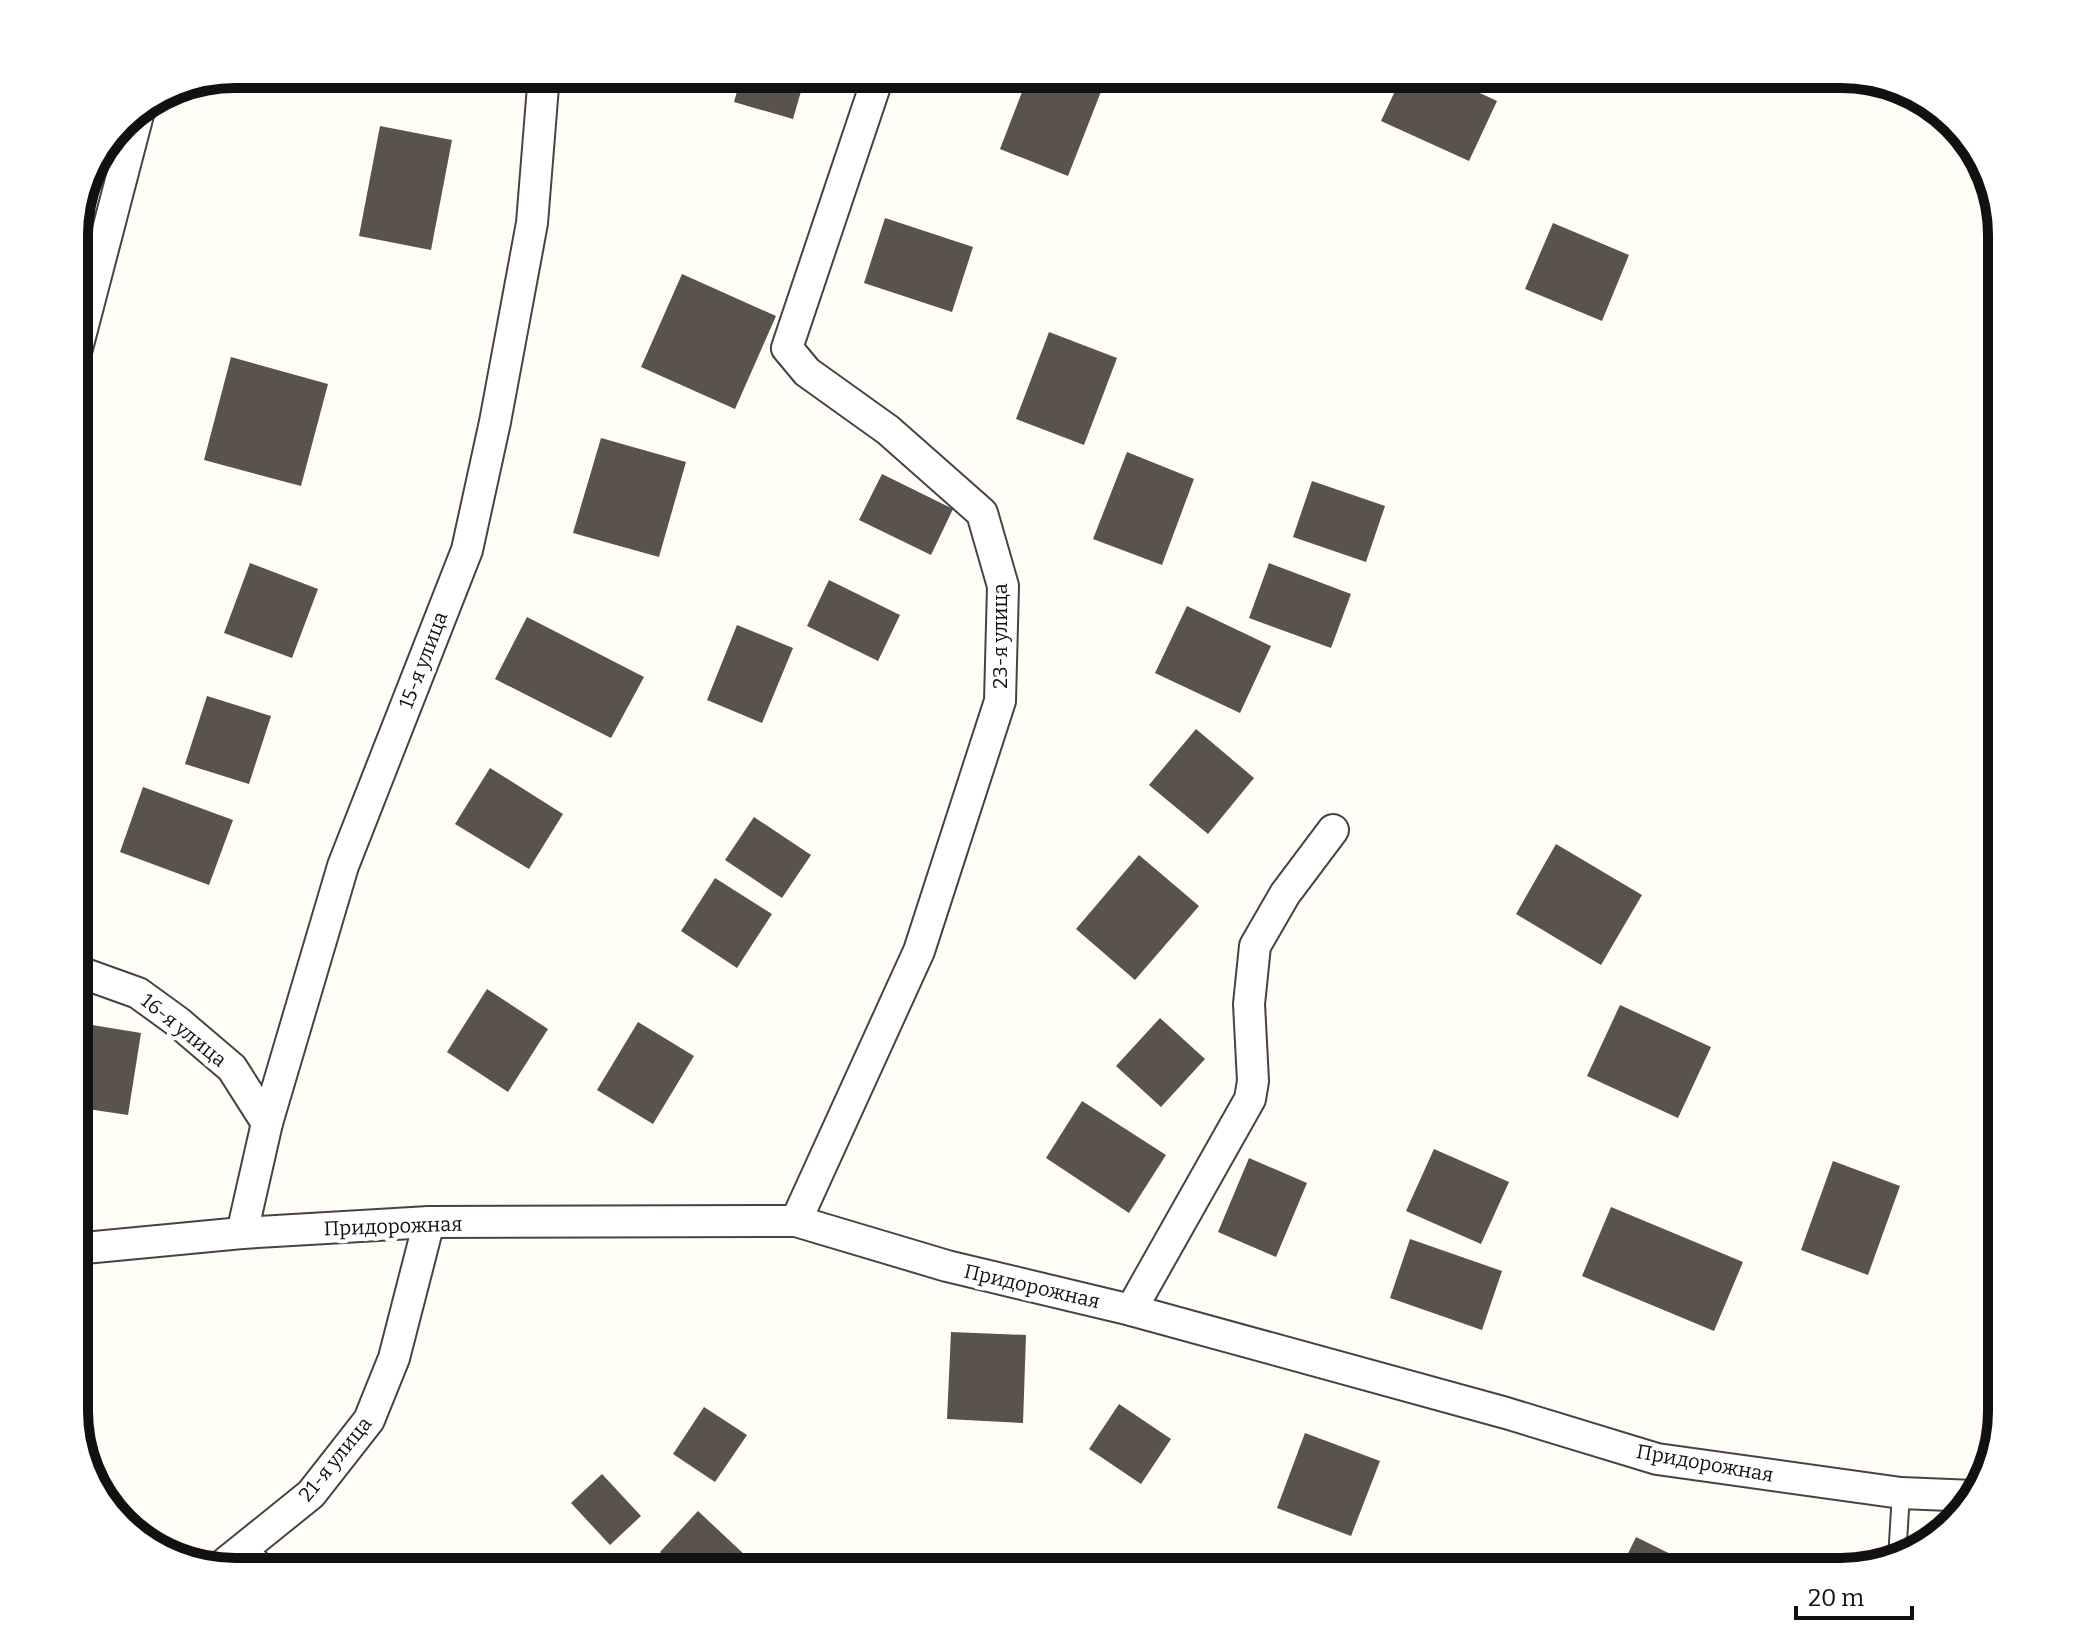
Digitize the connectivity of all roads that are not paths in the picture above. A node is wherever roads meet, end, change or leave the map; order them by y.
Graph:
1 (543, 88) edge
2 (874, 88) edge
3 (135, 127) edge
4 (88, 306) edge
5 (1333, 830) dead end
6 (88, 975) edge
7 (267, 1123) junction
8 (796, 1221) junction
9 (429, 1222) junction
10 (242, 1233) junction
11 (88, 1248) edge
12 (1131, 1310) junction
13 (1901, 1493) junction
14 (1961, 1495) edge
15 (247, 1546) junction
16 (1898, 1546) edge
17 (232, 1558) edge
18 (259, 1558) edge

1 - 7 street, 15-я улица
2 - 8 street, 23-я улица
3 - 4 street
5 - 12 street
6 - 7 street, 16-я улица
7 - 10 street, 15-я улица
8 - 9 street, Придорожная
8 - 12 street, Придорожная
9 - 10 street, Придорожная
9 - 15 street, 21-я улица
10 - 11 street, Придорожная
12 - 13 street, Придорожная
13 - 14 street, Придорожная
13 - 16 lane
15 - 17 street, 21-я улица
15 - 18 lane

